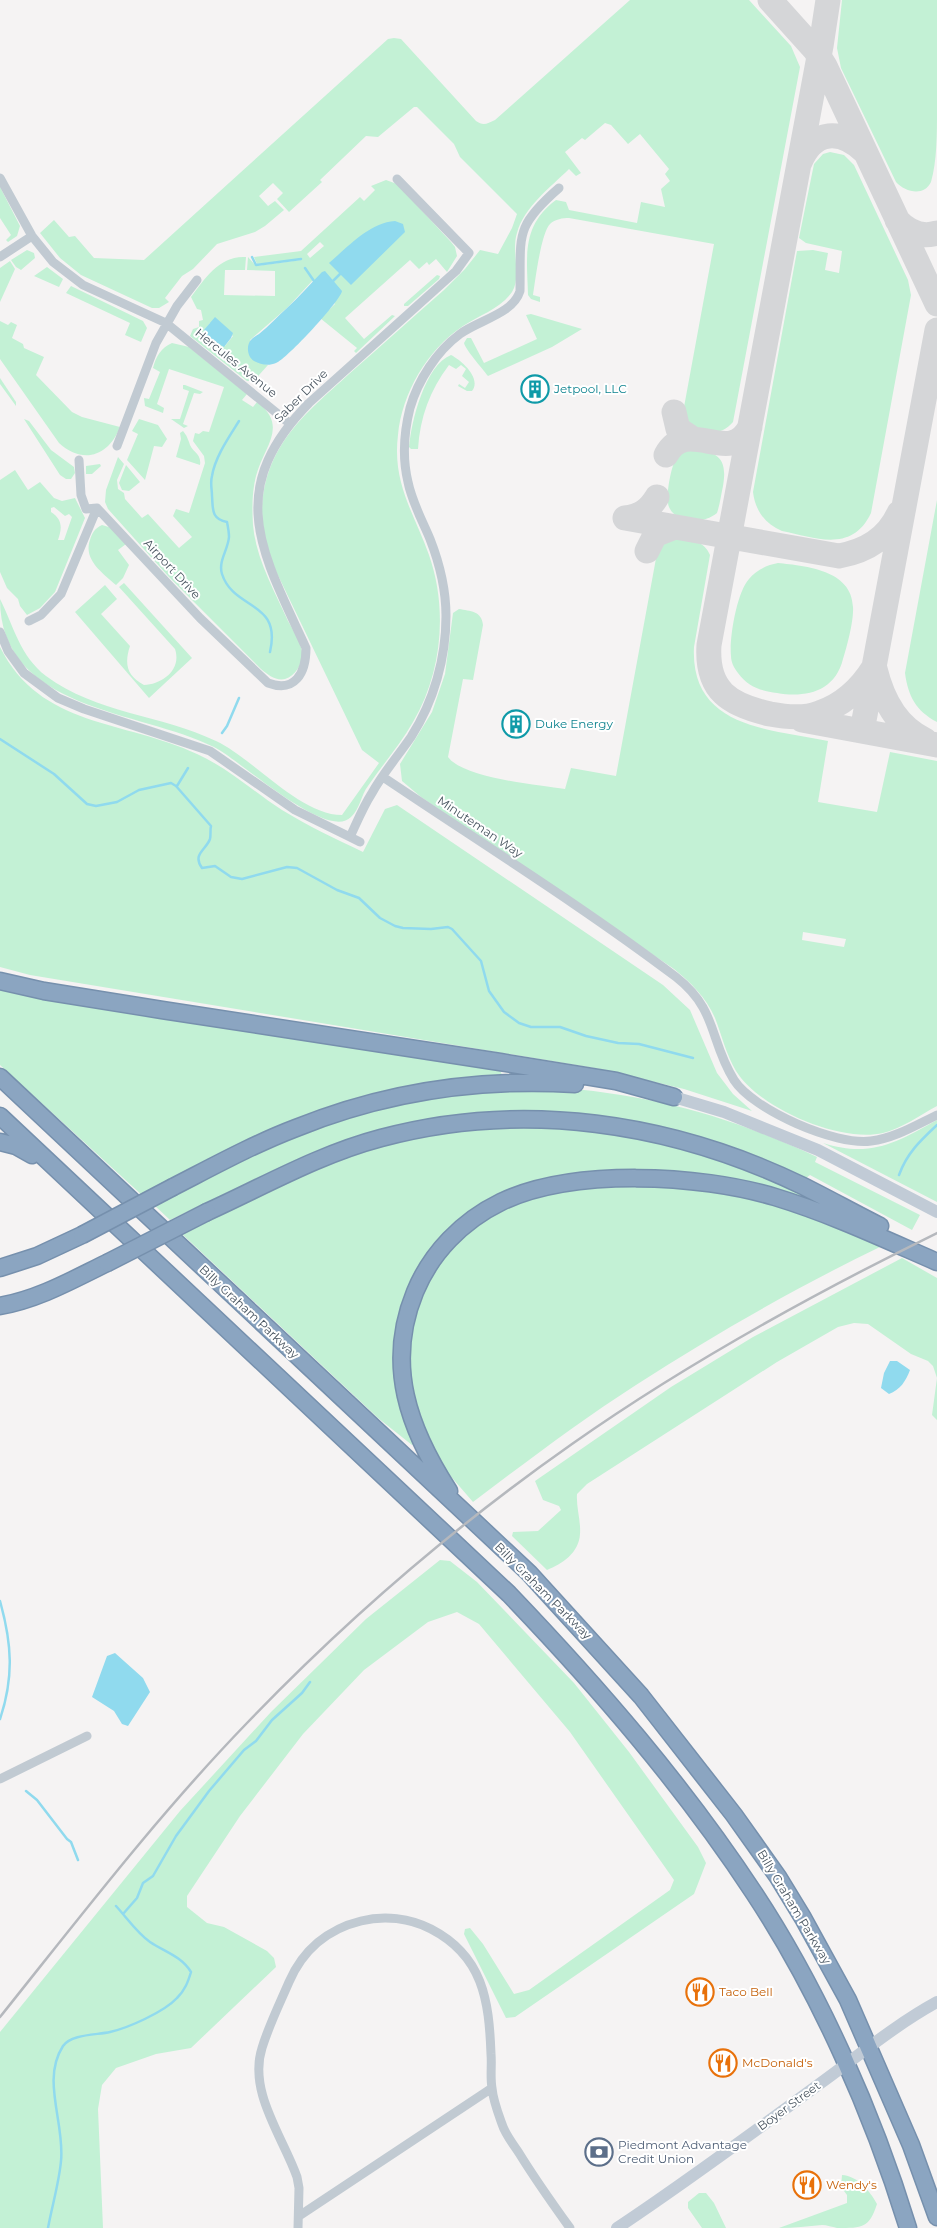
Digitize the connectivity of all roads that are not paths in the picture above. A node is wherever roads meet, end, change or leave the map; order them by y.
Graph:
1 (0, 178) edge
2 (397, 179) dead end
3 (559, 188) dead end
4 (32, 236) junction
5 (0, 256) edge
6 (197, 280) dead end
7 (166, 323) junction
8 (289, 423) junction
9 (117, 446) dead end
10 (79, 460) dead end
11 (97, 508) junction
12 (29, 621) dead end
13 (0, 632) edge
14 (277, 686) joint
15 (383, 777) junction
16 (350, 837) junction
17 (360, 842) dead end
18 (0, 981) edge
19 (0, 1077) edge
20 (674, 1098) junction
21 (937, 1115) edge
22 (0, 1116) edge
23 (0, 1142) edge
24 (54, 1167) junction
25 (937, 1212) edge
26 (937, 1256) edge
27 (937, 1262) edge
28 (0, 1268) edge
29 (0, 1306) edge
30 (462, 1511) junction
31 (87, 1736) dead end
32 (0, 1779) edge
33 (937, 2002) edge
34 (868, 2048) junction
35 (846, 2065) junction
36 (492, 2088) junction
37 (299, 2216) junction
38 (937, 2218) edge
39 (298, 2228) edge
40 (570, 2228) edge
41 (617, 2228) edge
42 (908, 2228) edge

1 - 4 street, Hercules Avenue
2 - 8 street, Saber Drive
3 - 15 street
4 - 5 street
4 - 7 street, Hercules Avenue
6 - 7 street
7 - 8 street, Hercules Avenue
7 - 9 street
8 - 14 street, Saber Drive
10 - 11 street, Airport Drive
11 - 12 street
11 - 14 street, Airport Drive
13 - 16 street
15 - 16 street
15 - 21 street, Minuteman Way
16 - 17 street
18 - 20 highway
19 - 30 highway, Billy Graham Parkway
20 - 25 main road
20 - 28 highway, bridge
22 - 24 highway
23 - 24 highway
24 - 35 highway
26 - 29 highway, bridge
27 - 30 highway
30 - 34 highway, Billy Graham Parkway
31 - 32 street
33 - 34 main road, Boyer Street
34 - 35 main road, Boyer Street
34 - 38 highway, Billy Graham Parkway
35 - 41 main road, Boyer Street
35 - 42 highway
36 - 37 street
36 - 37 street
36 - 40 street
37 - 39 street

